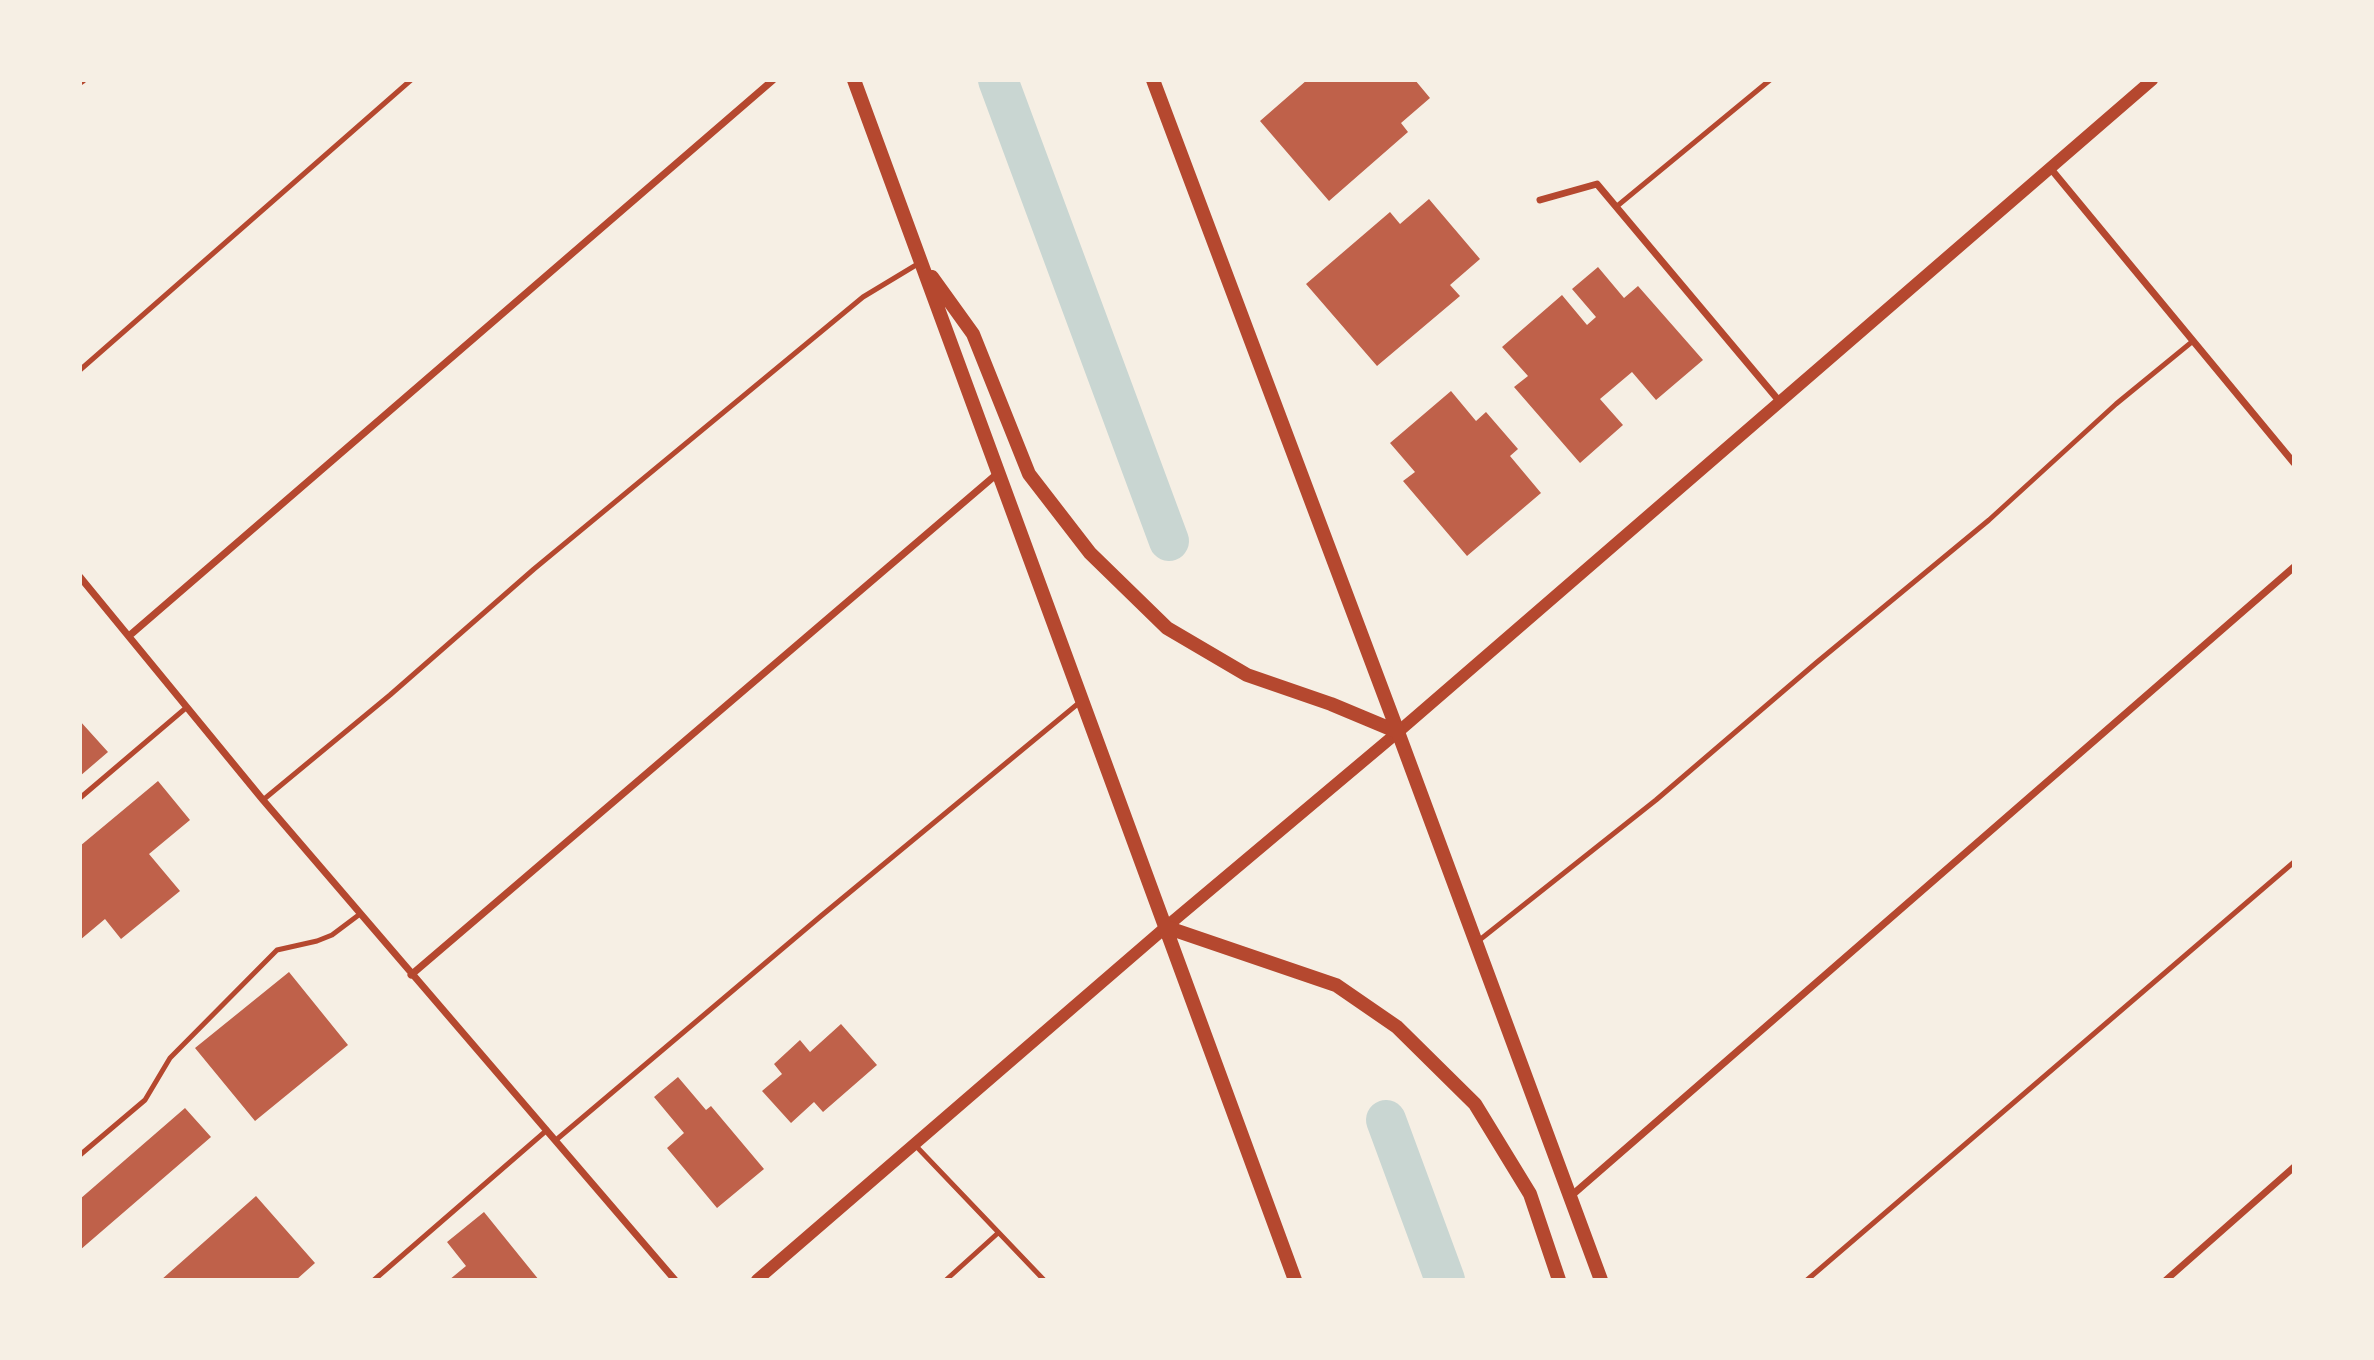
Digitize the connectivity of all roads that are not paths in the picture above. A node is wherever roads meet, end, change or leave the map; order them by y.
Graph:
1 (411, 80) edge
2 (773, 80) edge
3 (854, 80) edge
4 (1153, 80) edge
5 (1770, 80) edge
6 (2152, 80) edge
7 (2051, 169) junction
8 (1540, 200) dead end
9 (1616, 207) junction
10 (920, 262) junction
11 (2193, 341) junction
12 (80, 370) edge
13 (1780, 402) junction
14 (2294, 463) edge
15 (998, 473) junction
16 (2294, 567) edge
17 (80, 577) edge
18 (129, 636) junction
19 (1082, 701) junction
20 (187, 707) junction
21 (1398, 732) junction
22 (80, 798) edge
23 (262, 800) junction
24 (2294, 862) edge
25 (360, 914) junction
26 (1166, 928) junction
27 (1476, 942) junction
28 (411, 975) junction
29 (547, 1130) junction
30 (556, 1140) junction
31 (915, 1145) junction
32 (80, 1155) edge
33 (2294, 1167) edge
34 (1570, 1197) junction
35 (998, 1233) junction
36 (374, 1279) edge
37 (675, 1279) edge
38 (757, 1279) edge
39 (946, 1279) edge
40 (1044, 1279) edge
41 (1295, 1279) edge
42 (1559, 1279) edge
43 (1601, 1279) edge
44 (1807, 1279) edge
45 (2166, 1279) edge

1 - 12 lane
2 - 18 street
3 - 10 main road
4 - 21 main road
5 - 9 lane
6 - 7 street
7 - 11 street
7 - 13 street
8 - 9 street
9 - 13 street
10 - 15 main road
10 - 21 main road
10 - 23 lane
11 - 14 street
11 - 27 lane
13 - 21 street
15 - 19 main road
15 - 28 street
16 - 34 street
17 - 18 street
18 - 20 street
19 - 26 main road
19 - 30 lane
20 - 22 lane
20 - 23 street
21 - 26 street
21 - 27 main road
23 - 25 street
24 - 44 lane
25 - 28 street
25 - 32 lane
26 - 31 street
26 - 41 main road
26 - 42 main road
27 - 34 main road
28 - 29 street
29 - 30 street
29 - 36 lane
30 - 37 street
31 - 35 lane
31 - 38 street
33 - 45 street
34 - 43 main road
35 - 39 lane
35 - 40 lane

